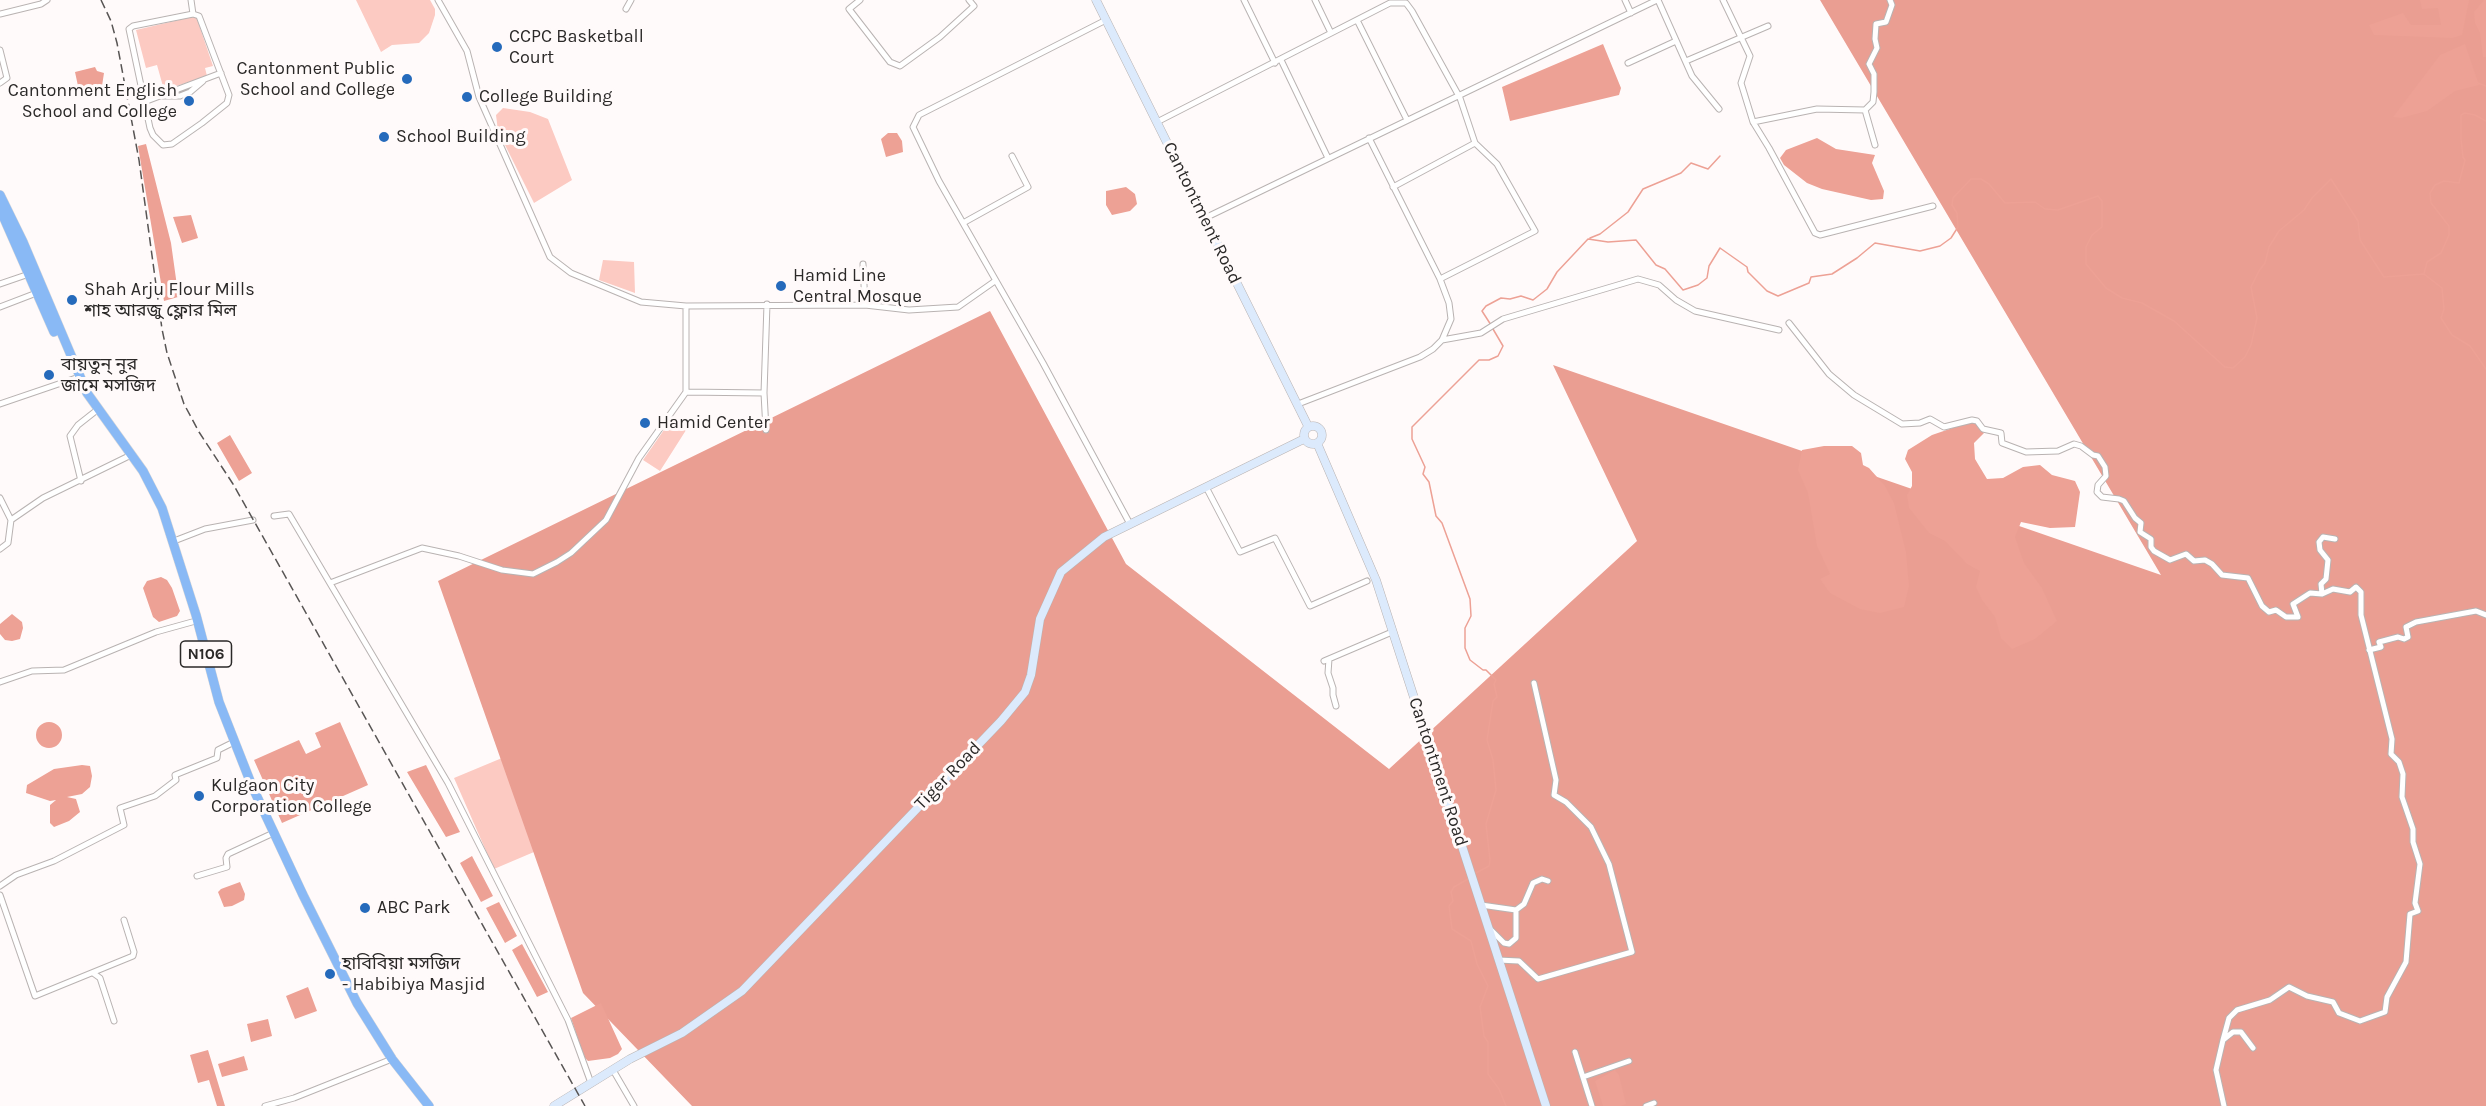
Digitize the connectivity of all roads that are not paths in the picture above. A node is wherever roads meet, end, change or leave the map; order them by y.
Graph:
1 (47, 0) edge
2 (191, 0) edge
3 (438, 0) edge
4 (631, 0) edge
5 (860, 0) edge
6 (969, 0) edge
7 (1096, 0) edge
8 (1244, 0) edge
9 (1315, 0) edge
10 (1625, 0) edge
11 (1657, 0) edge
12 (1723, 0) edge
13 (1890, 0) edge
14 (626, 9) dead end
15 (1631, 13) junction
16 (0, 14) edge
17 (193, 14) junction
18 (1106, 20) junction
19 (1357, 20) junction
20 (1768, 26) dead end
21 (1331, 33) junction
22 (1741, 38) junction
23 (1676, 41) junction
24 (0, 50) edge
25 (1278, 61) junction
26 (1686, 61) junction
27 (1628, 63) dead end
28 (221, 73) junction
29 (0, 83) edge
30 (1458, 96) junction
31 (144, 102) junction
32 (1719, 109) dead end
33 (1865, 110) junction
34 (1407, 120) junction
35 (1157, 122) junction
36 (1753, 122) junction
37 (1369, 138) junction
38 (1475, 143) junction
39 (1875, 144) dead end
40 (1012, 156) dead end
41 (1328, 158) junction
42 (1393, 187) junction
43 (0, 195) edge
44 (1933, 206) dead end
45 (0, 209) edge
46 (1205, 218) junction
47 (963, 223) junction
48 (863, 264) dead end
49 (28, 274) junction
50 (1440, 279) junction
51 (995, 281) junction
52 (0, 284) edge
53 (40, 292) junction
54 (767, 304) junction
55 (865, 305) junction
56 (686, 306) junction
57 (0, 307) edge
58 (1789, 323) dead end
59 (1779, 330) dead end
60 (1442, 340) junction
61 (77, 377) junction
62 (687, 392) junction
63 (764, 393) junction
64 (0, 404) edge
65 (1298, 404) junction
66 (95, 411) junction
67 (1308, 426) junction
68 (766, 430) dead end
69 (1304, 439) junction
70 (1317, 443) junction
71 (129, 456) junction
72 (81, 481) junction
73 (1206, 487) junction
74 (0, 498) edge
75 (274, 516) dead end
76 (11, 520) junction
77 (253, 520) dead end
78 (1130, 524) junction
79 (2335, 539) dead end
80 (174, 541) junction
81 (0, 549) edge
82 (1366, 581) dead end
83 (330, 583) junction
84 (2322, 594) junction
85 (2486, 615) edge
86 (192, 622) junction
87 (1392, 632) junction
88 (2369, 650) junction
89 (0, 682) edge
90 (1534, 683) dead end
91 (1336, 706) dead end
92 (230, 744) junction
93 (268, 835) junction
94 (197, 876) dead end
95 (1548, 881) dead end
96 (0, 886) edge
97 (0, 896) edge
98 (1480, 905) junction
99 (1516, 910) junction
100 (124, 920) dead end
101 (1487, 927) junction
102 (1498, 960) junction
103 (93, 973) junction
104 (114, 1021) dead end
105 (2223, 1040) junction
106 (2253, 1047) dead end
107 (1575, 1052) dead end
108 (390, 1060) junction
109 (1629, 1061) dead end
110 (613, 1070) junction
111 (1583, 1077) junction
112 (591, 1083) junction
113 (1654, 1103) dead end
114 (265, 1106) edge
115 (422, 1106) edge
116 (429, 1106) edge
117 (554, 1106) edge
118 (634, 1106) edge
119 (1546, 1106) edge
120 (1593, 1106) edge
121 (1646, 1106) edge
122 (2223, 1106) edge

1 - 16 street
2 - 17 street
3 - 56 street
4 - 14 street
5 - 6 street
7 - 18 street, Cantontment Road
8 - 25 street
9 - 21 street
10 - 15 street
11 - 15 street
11 - 23 street
12 - 22 street
13 - 33 street
15 - 30 street
17 - 28 street
17 - 31 street
18 - 35 street, Cantontment Road
18 - 47 street
19 - 21 street
19 - 30 street
19 - 34 street
20 - 22 street
21 - 25 street
22 - 26 street
22 - 36 street
23 - 26 street
23 - 27 street
24 - 29 street
25 - 35 street
25 - 41 street
26 - 32 street
28 - 31 street
28 - 31 street
30 - 34 street
30 - 38 street
33 - 36 street
33 - 39 street
34 - 37 street
35 - 46 street, Cantontment Road
36 - 44 street
37 - 41 street
37 - 42 street
38 - 42 street
38 - 50 street
40 - 47 street
41 - 46 street
42 - 50 street
43 - 53 highway, N106
45 - 49 highway, N106
46 - 65 street, Cantontment Road
47 - 51 street
48 - 55 street
49 - 52 street
49 - 53 highway, N106
50 - 60 street
51 - 55 street
51 - 78 street
53 - 57 street
53 - 61 highway, N106
54 - 55 street
54 - 56 street
54 - 63 street
56 - 62 street
58 - 84 street
59 - 60 street
60 - 65 street
61 - 64 street
61 - 66 highway, N106
62 - 63 street
62 - 83 street
63 - 68 street
65 - 67 street, Cantontment Road
66 - 71 highway, N106
66 - 72 street
67 - 69 street
67 - 70 street
69 - 70 street
69 - 73 street, Tiger Road
70 - 87 street, Cantontment Road
71 - 72 street
71 - 80 highway, N106
71 - 86 highway, N106
72 - 76 street
73 - 78 street, Tiger Road
73 - 82 street
74 - 76 street
75 - 83 street
76 - 81 street
77 - 80 street
78 - 110 street, Tiger Road
79 - 84 street
80 - 108 highway, N106
83 - 112 street
84 - 88 street
85 - 88 street
86 - 89 street
86 - 92 highway, N106
87 - 91 street
87 - 98 street, Cantontment Road
88 - 105 street
90 - 102 street
92 - 93 highway, N106
92 - 96 street
93 - 94 street
93 - 108 highway, N106
95 - 99 street
97 - 103 street
98 - 99 street
98 - 101 street, Cantontment Road
99 - 101 street
100 - 103 street
101 - 102 street, Cantontment Road
102 - 119 street, Cantontment Road
103 - 104 street
105 - 106 street
105 - 122 street
107 - 111 street
108 - 114 street
108 - 115 highway, N106
108 - 116 highway, N106
109 - 111 street
110 - 112 street, Tiger Road
110 - 118 street
111 - 120 street
112 - 117 street, Tiger Road
113 - 121 street

